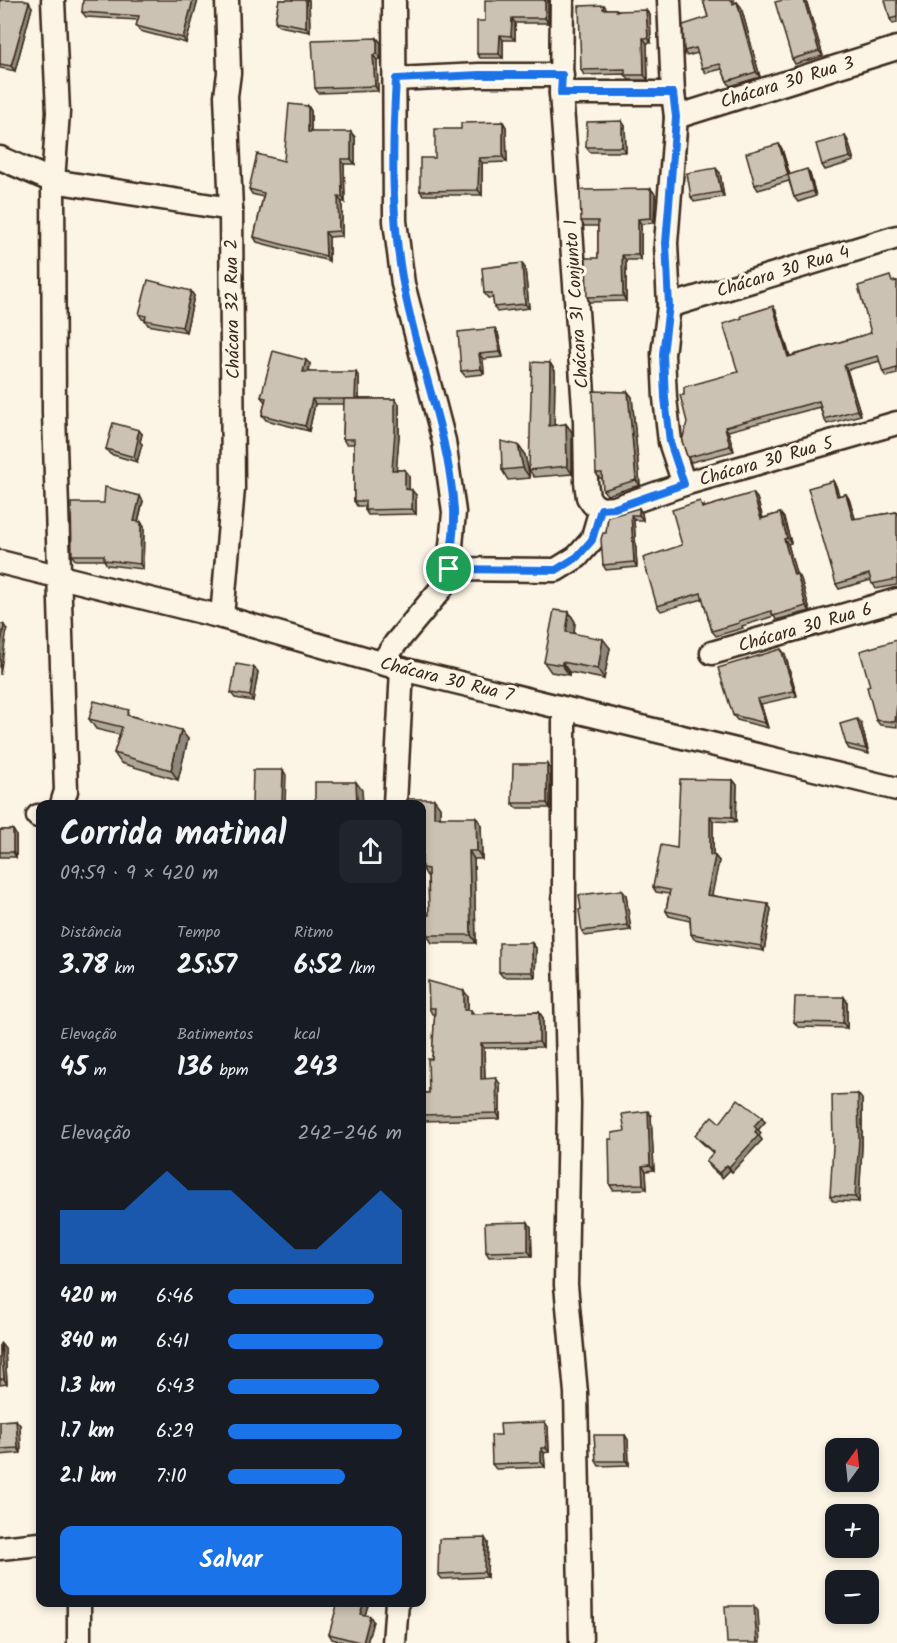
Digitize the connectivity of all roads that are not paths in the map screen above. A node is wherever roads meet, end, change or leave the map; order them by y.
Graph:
1 (53, 0) edge
2 (227, 0) edge
3 (394, 0) edge
4 (562, 0) edge
5 (669, 0) edge
6 (897, 48) edge
7 (396, 79) junction
8 (561, 84) junction
9 (673, 93) junction
10 (676, 117) junction
11 (0, 158) edge
12 (53, 181) junction
13 (231, 209) junction
14 (897, 237) edge
15 (669, 306) junction
16 (897, 423) edge
17 (684, 484) junction
18 (601, 509) junction
19 (0, 562) edge
20 (449, 569) junction
21 (59, 577) junction
22 (897, 600) edge
23 (222, 617) junction
24 (712, 653) dead end
25 (392, 666) junction
26 (564, 709) junction
27 (897, 789) edge
28 (63, 800) edge
29 (395, 800) edge
30 (36, 1544) edge
31 (0, 1548) edge
32 (79, 1607) edge
33 (397, 1607) edge
34 (80, 1643) edge
35 (394, 1643) edge
36 (581, 1643) edge

1 - 12 street
2 - 13 street, Chácara 32 Rua 2
3 - 7 street
4 - 8 street, Chácara 31 Conjunto 1
5 - 9 street
6 - 10 street, Chácara 30 Rua 3
7 - 8 street
7 - 20 street
8 - 9 street
8 - 18 street, Chácara 31 Conjunto 1
9 - 10 street
10 - 15 street
11 - 12 street
12 - 13 street
12 - 21 street
13 - 23 street, Chácara 32 Rua 2
14 - 15 street, Chácara 30 Rua 4
15 - 17 street
16 - 17 street, Chácara 30 Rua 5
17 - 18 street, Chácara 30 Rua 5
18 - 20 street
19 - 21 street, Chácara 30 Rua 7
20 - 25 street
21 - 23 street, Chácara 30 Rua 7
21 - 28 street
22 - 24 street, Chácara 30 Rua 6
23 - 25 street, Chácara 30 Rua 7
25 - 26 street, Chácara 30 Rua 7
25 - 29 street
26 - 27 street, Chácara 30 Rua 7
26 - 36 street
30 - 31 street
32 - 34 street
33 - 35 street

